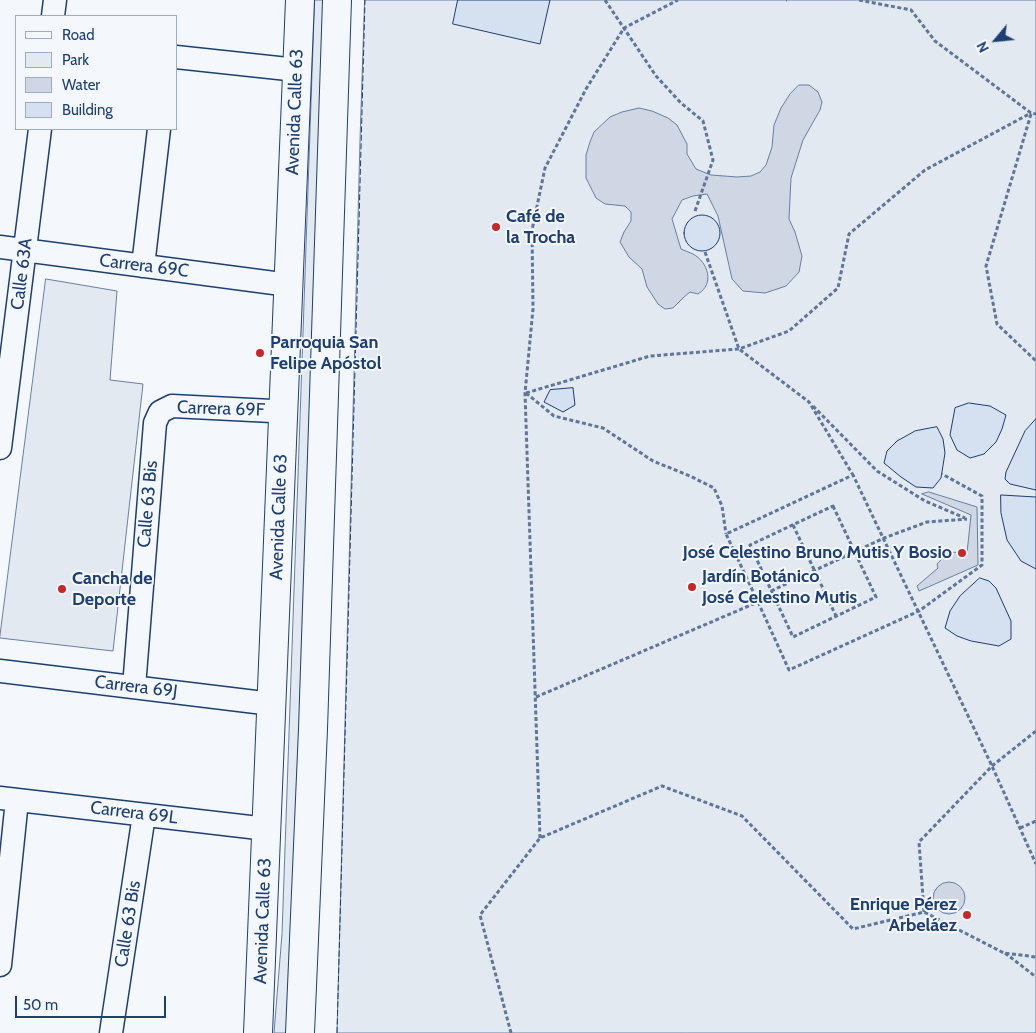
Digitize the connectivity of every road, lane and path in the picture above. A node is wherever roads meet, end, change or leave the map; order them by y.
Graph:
1 (55, 0) edge
2 (300, 0) edge
3 (337, 0) edge
4 (606, 0) edge
5 (678, 0) edge
6 (859, 0) edge
7 (53, 15) edge
8 (624, 28) junction
9 (178, 57) edge
10 (297, 70) junction
11 (1031, 113) junction
12 (1036, 114) edge
13 (40, 130) edge
14 (159, 130) edge
15 (695, 211) dead end
16 (0, 247) edge
17 (25, 251) junction
18 (705, 252) dead end
19 (144, 266) junction
20 (289, 285) junction
21 (739, 349) junction
22 (1036, 361) edge
23 (4, 380) edge
24 (525, 393) junction
25 (809, 402) junction
26 (160, 412) joint
27 (284, 412) junction
28 (0, 448) edge
29 (942, 474) dead end
30 (853, 475) junction
31 (793, 525) junction
32 (726, 534) junction
33 (884, 538) junction
34 (855, 551) junction
35 (815, 570) junction
36 (771, 591) junction
37 (758, 602) junction
38 (918, 611) junction
39 (836, 616) junction
40 (0, 671) edge
41 (134, 687) junction
42 (536, 697) junction
43 (272, 704) junction
44 (1036, 732) edge
45 (992, 766) junction
46 (8, 799) edge
47 (144, 815) junction
48 (1036, 821) edge
49 (1020, 828) junction
50 (267, 829) junction
51 (540, 838) junction
52 (1036, 864) edge
53 (924, 912) junction
54 (2, 930) edge
55 (1004, 953) junction
56 (1036, 957) edge
57 (0, 965) edge
58 (1036, 977) edge
59 (111, 1033) edge
60 (258, 1033) edge
61 (300, 1033) edge
62 (511, 1033) edge

1 - 7 street
2 - 10 main road, Avenida Calle 63
3 - 61 main road
4 - 8 path
5 - 8 path
6 - 11 path
8 - 15 path
8 - 24 path
9 - 10 street
10 - 20 main road, Avenida Calle 63
11 - 12 path
11 - 21 path
11 - 22 path
13 - 17 street, Calle 63A
14 - 19 street
16 - 17 street, Carrera 69C
17 - 19 street, Carrera 69C
17 - 23 street, Calle 63A
18 - 21 path
19 - 20 street, Carrera 69C
20 - 27 main road, Avenida Calle 63
21 - 24 path
21 - 25 path
23 - 28 street, Calle 63A
24 - 32 path
24 - 42 path
25 - 30 path
25 - 33 path
26 - 27 street, Carrera 69F
26 - 41 street, Calle 63 Bis
27 - 43 main road, Avenida Calle 63
29 - 38 path
30 - 32 path
30 - 33 path
31 - 34 path
31 - 35 path
31 - 36 path
32 - 37 path
33 - 34 path
33 - 38 path
34 - 35 path
34 - 39 path
35 - 36 path
35 - 39 path
36 - 39 path
37 - 38 path
37 - 42 path
38 - 45 path
40 - 41 street, Carrera 69J
41 - 43 street, Carrera 69J
42 - 51 path
43 - 50 main road, Avenida Calle 63
44 - 45 path
45 - 49 path
45 - 53 path
46 - 47 street, Carrera 69L
46 - 54 street
47 - 50 street, Carrera 69L
47 - 59 street, Calle 63 Bis
48 - 49 path
49 - 52 path
50 - 60 main road, Avenida Calle 63
51 - 53 path
51 - 62 path
53 - 55 path
54 - 57 street
55 - 56 path
55 - 58 path

